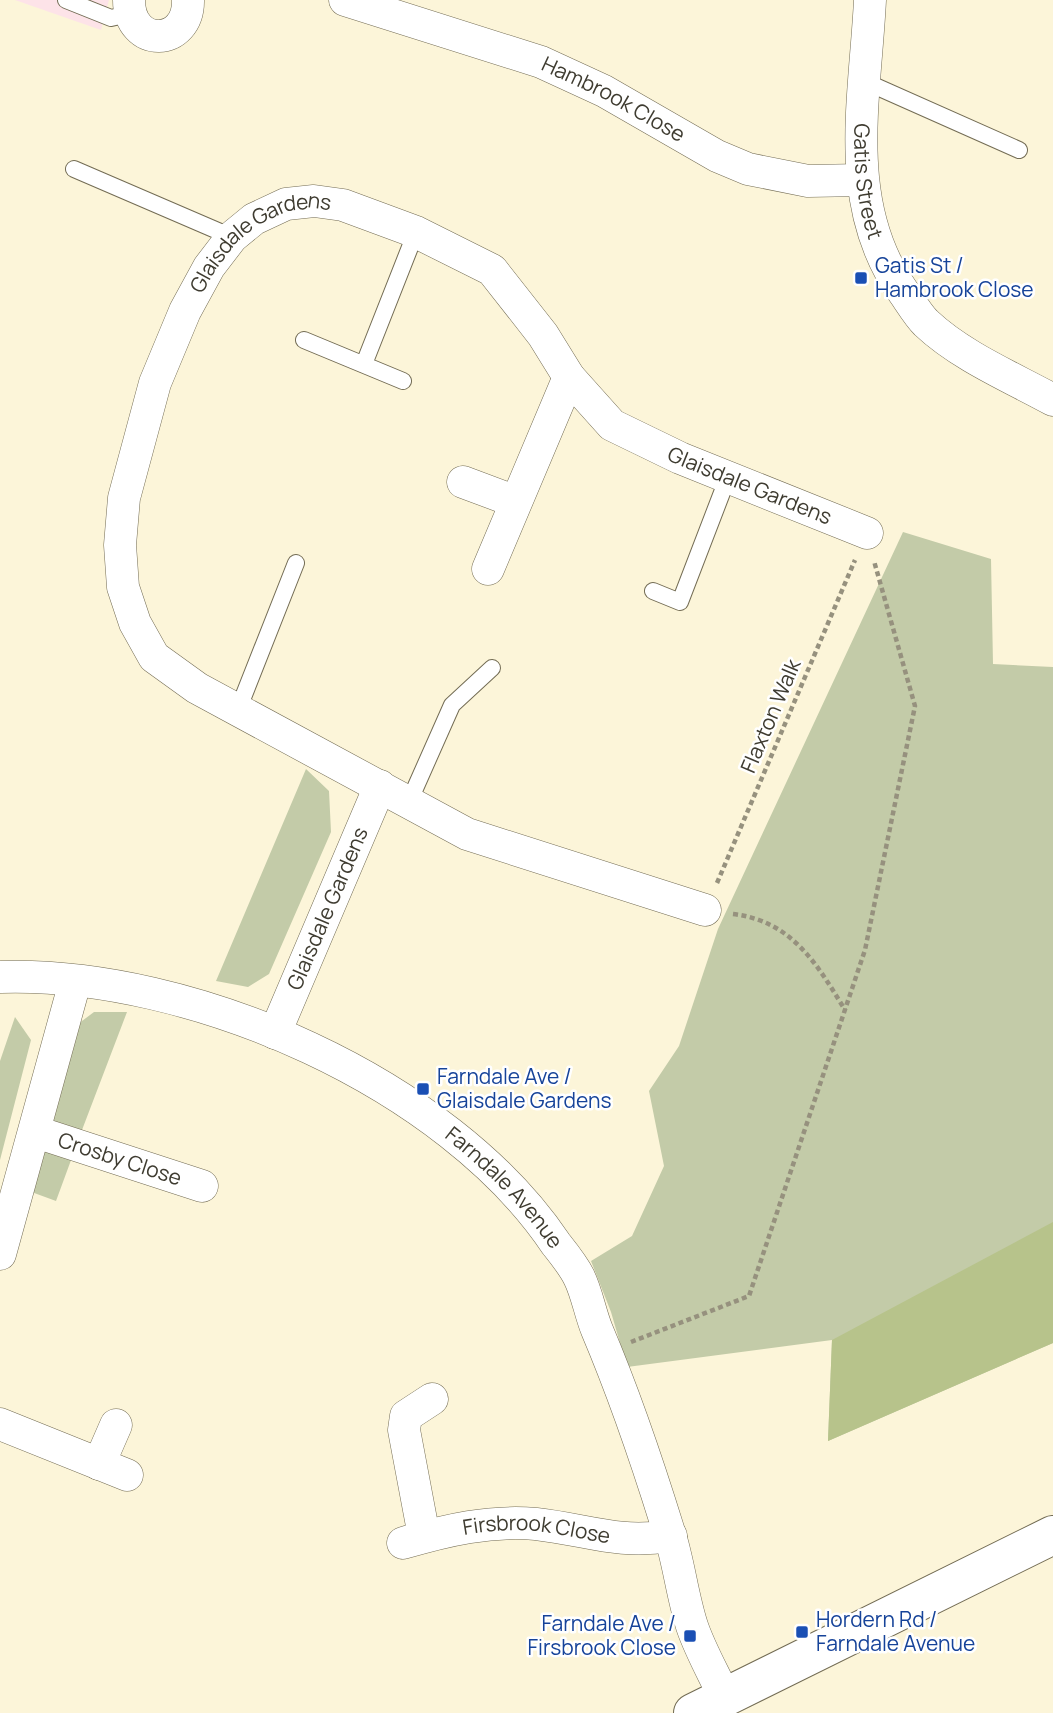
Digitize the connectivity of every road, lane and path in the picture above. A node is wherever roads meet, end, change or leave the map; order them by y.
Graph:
1 (188, 0) edge
2 (870, 0) edge
3 (64, 1) edge
4 (357, 2) edge
5 (129, 7) edge
6 (866, 82) junction
7 (1019, 150) dead end
8 (74, 169) dead end
9 (862, 180) junction
10 (416, 232) junction
11 (232, 237) junction
12 (304, 340) dead end
13 (365, 364) junction
14 (569, 377) junction
15 (404, 381) dead end
16 (1053, 400) edge
17 (728, 477) junction
18 (463, 482) dead end
19 (514, 501) junction
20 (867, 533) junction
21 (296, 563) dead end
22 (488, 569) dead end
23 (653, 591) dead end
24 (492, 668) dead end
25 (238, 710) junction
26 (380, 786) junction
27 (409, 803) junction
28 (705, 910) junction
29 (0, 977) edge
30 (75, 982) junction
31 (845, 1010) junction
32 (275, 1033) junction
33 (36, 1132) junction
34 (202, 1186) dead end
35 (0, 1254) edge
36 (607, 1351) junction
37 (432, 1399) dead end
38 (0, 1424) edge
39 (116, 1425) dead end
40 (1053, 1535) edge
41 (671, 1536) junction
42 (709, 1705) edge

1 - 5 street
2 - 6 street, Gatis Street
3 - 5 lane
4 - 9 street, Hambrook Close
6 - 7 lane
6 - 9 street, Gatis Street
8 - 11 lane
9 - 16 street, Gatis Street
10 - 11 street, Glaisdale Gardens
10 - 13 lane
10 - 14 street, Glaisdale Gardens
11 - 25 street, Glaisdale Gardens
12 - 13 lane
13 - 15 lane
14 - 17 street, Glaisdale Gardens
14 - 19 street
17 - 20 street, Glaisdale Gardens
17 - 23 lane
18 - 19 street
19 - 22 street
20 - 28 path, Flaxton Walk
20 - 31 path
21 - 25 lane
24 - 27 lane
25 - 26 street, Glaisdale Gardens
26 - 27 street, Glaisdale Gardens
26 - 32 street, Glaisdale Gardens
27 - 28 street, Glaisdale Gardens
28 - 31 path
29 - 30 street, Farndale Avenue
30 - 32 street, Farndale Avenue
30 - 33 street, Crosby Close
31 - 36 path
32 - 36 street, Farndale Avenue
33 - 34 street, Crosby Close
33 - 35 street, Crosby Close
36 - 41 street, Farndale Avenue
37 - 41 street, Firsbrook Close
38 - 39 street
40 - 42 street
41 - 42 street, Farndale Avenue

